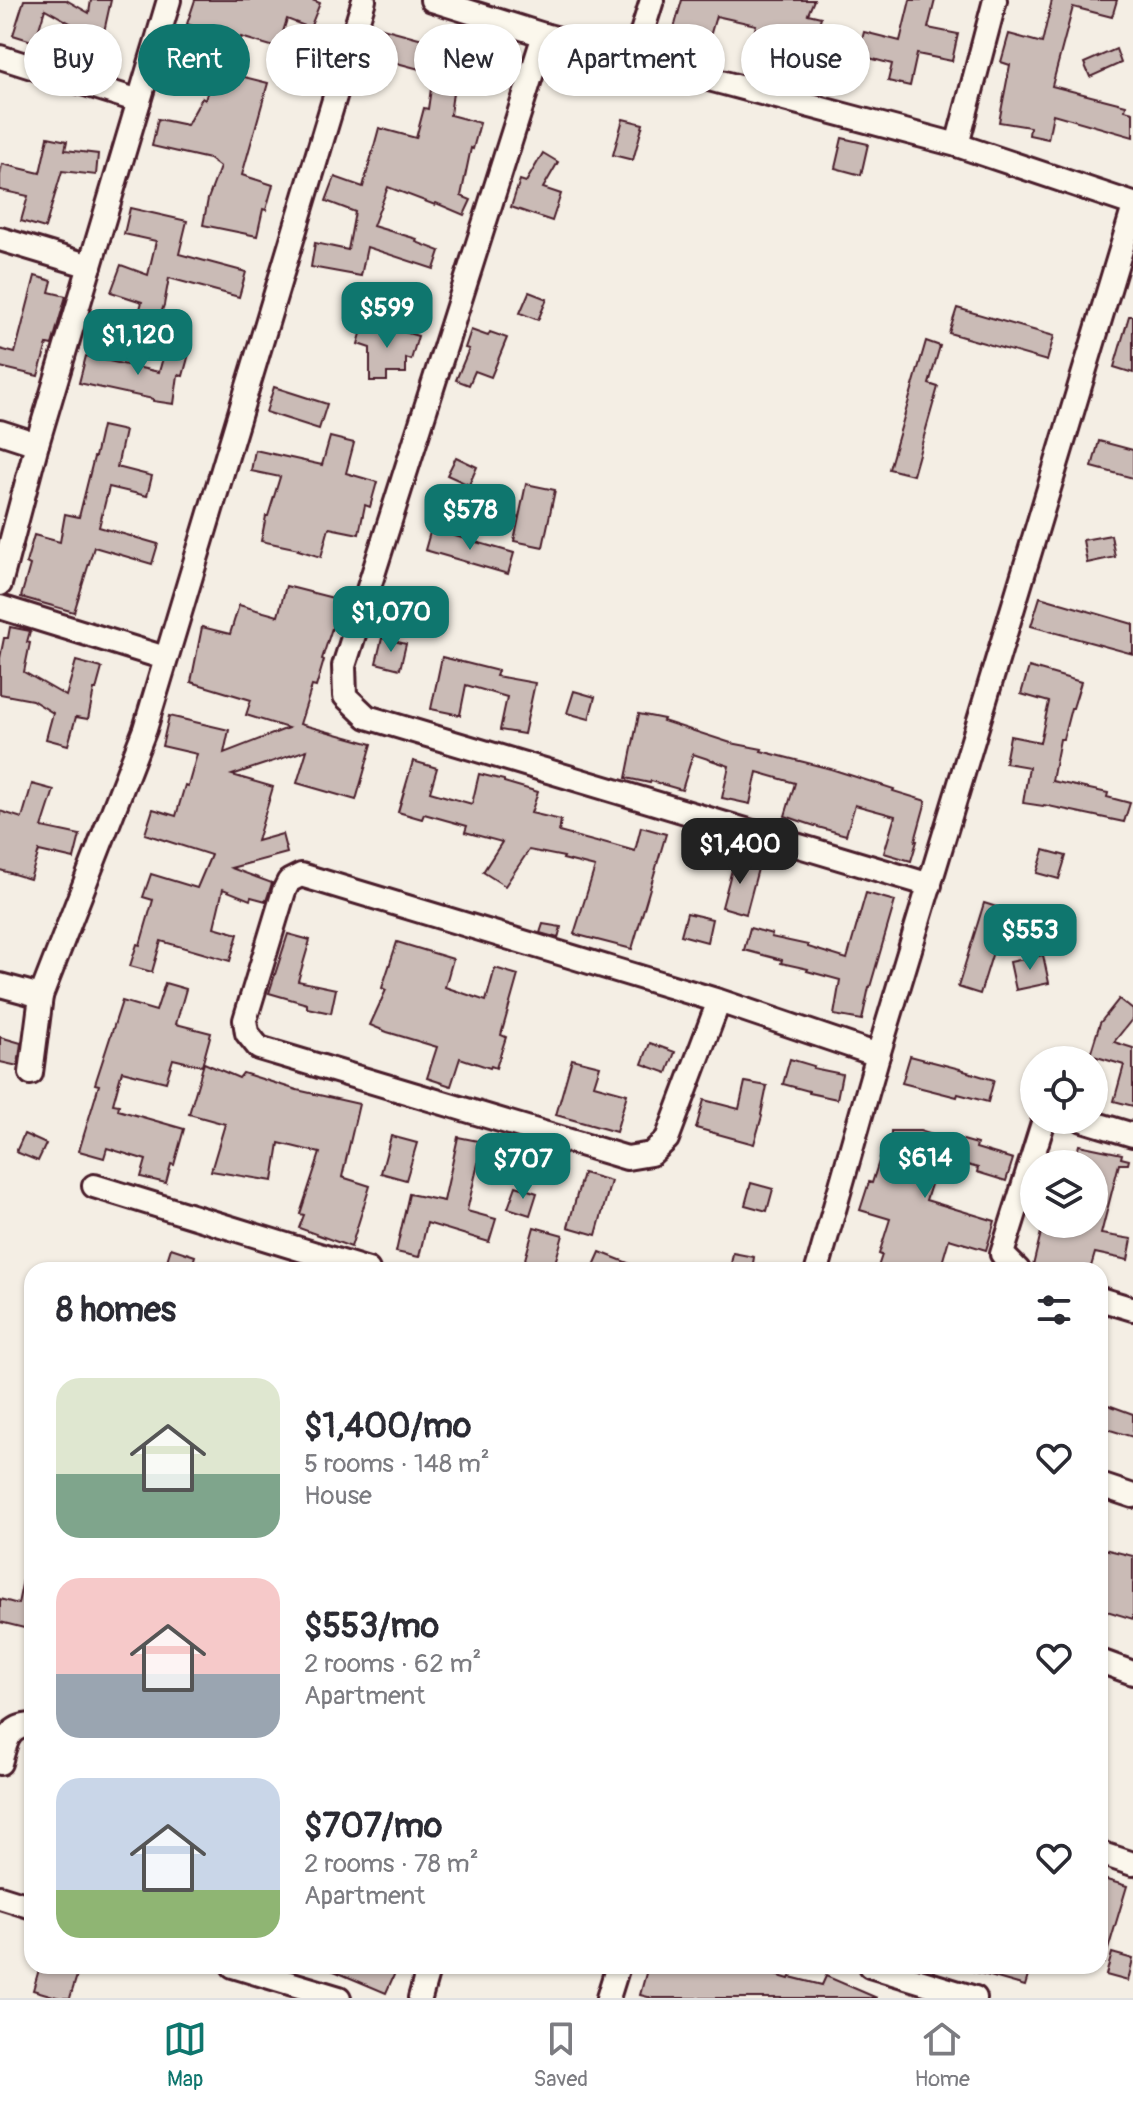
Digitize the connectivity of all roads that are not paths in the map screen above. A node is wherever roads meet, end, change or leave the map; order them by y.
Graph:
1 (169, 0) edge
2 (364, 0) edge
3 (432, 0) edge
4 (652, 0) edge
5 (995, 0) edge
6 (645, 24) edge
7 (538, 33) edge
8 (538, 54) edge
9 (0, 57) edge
10 (725, 83) edge
11 (139, 101) junction
12 (957, 145) junction
13 (1133, 204) edge
14 (1133, 210) edge
15 (0, 239) edge
16 (90, 266) junction
17 (0, 432) edge
18 (37, 444) junction
19 (0, 584) edge
20 (0, 607) edge
21 (165, 658) junction
22 (930, 885) junction
23 (0, 985) edge
24 (41, 996) junction
25 (719, 1001) junction
26 (878, 1055) junction
27 (31, 1073) dead end
28 (1108, 1128) edge
29 (1040, 1134) edge
30 (1133, 1135) edge
31 (94, 1186) dead end
32 (342, 1262) edge
33 (819, 1262) edge
34 (1010, 1262) edge
35 (1108, 1301) edge
36 (1133, 1309) edge
37 (1108, 1488) edge
38 (1133, 1496) edge
39 (1108, 1664) edge
40 (1133, 1673) edge
41 (24, 1726) edge
42 (0, 1763) edge
43 (1108, 1856) edge
44 (1133, 1864) edge
45 (0, 1897) edge
46 (24, 1904) edge
47 (264, 1974) edge
48 (427, 1974) edge
49 (616, 1974) edge
50 (896, 1974) edge
51 (339, 1998) edge
52 (420, 1998) edge
53 (608, 1998) edge
54 (975, 1998) edge

1 - 11 street
2 - 21 street
3 - 7 street
4 - 6 street
5 - 12 street
8 - 22 street
9 - 11 street
10 - 12 street
11 - 16 street
12 - 13 street
14 - 22 street
15 - 16 street
16 - 18 street
17 - 18 street
18 - 19 street
20 - 21 street
21 - 24 street
22 - 26 street
23 - 24 street
24 - 27 street
25 - 25 street
25 - 26 street
26 - 33 street
28 - 30 street
29 - 34 street
31 - 32 street
35 - 36 street
37 - 38 street
39 - 40 street
41 - 42 street
43 - 44 street
45 - 46 street
47 - 51 street
48 - 52 street
49 - 53 street
50 - 54 street

